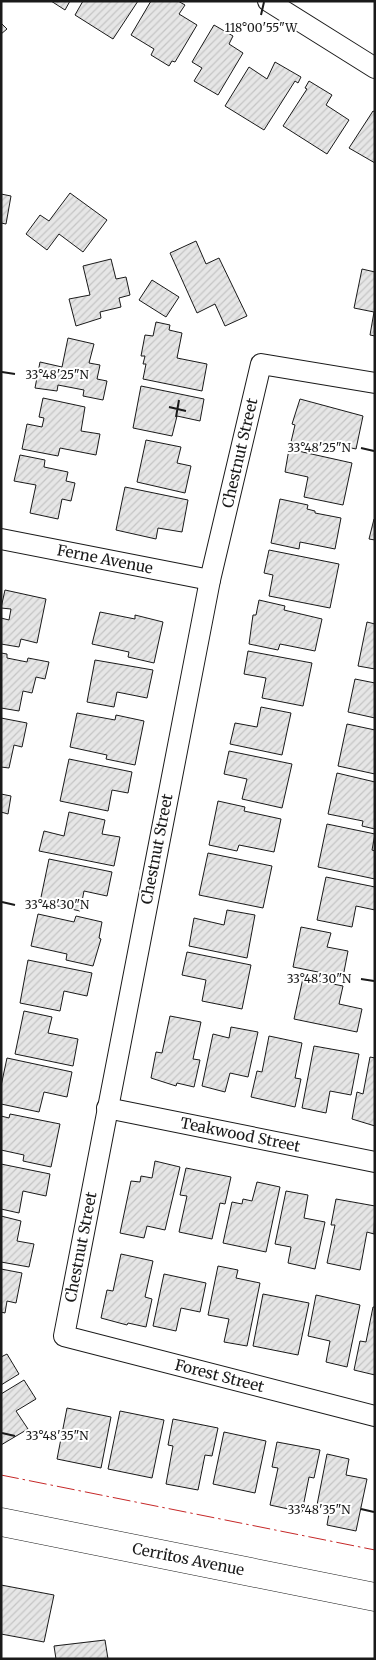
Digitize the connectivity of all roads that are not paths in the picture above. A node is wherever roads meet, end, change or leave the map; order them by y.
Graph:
1 (268, 1) edge
2 (375, 68) edge
3 (375, 383) edge
4 (1, 539) edge
5 (210, 580) junction
6 (107, 1108) junction
7 (375, 1162) edge
8 (64, 1336) joint
9 (375, 1416) edge
10 (1, 1522) edge
11 (375, 1597) edge

1 - 2 street
3 - 5 street, Chestnut Street
4 - 5 street, Ferne Avenue
5 - 6 street, Chestnut Street
6 - 7 street, Teakwood Street
6 - 8 street, Chestnut Street
8 - 9 street, Forest Street
10 - 11 main road, Cerritos Avenue

